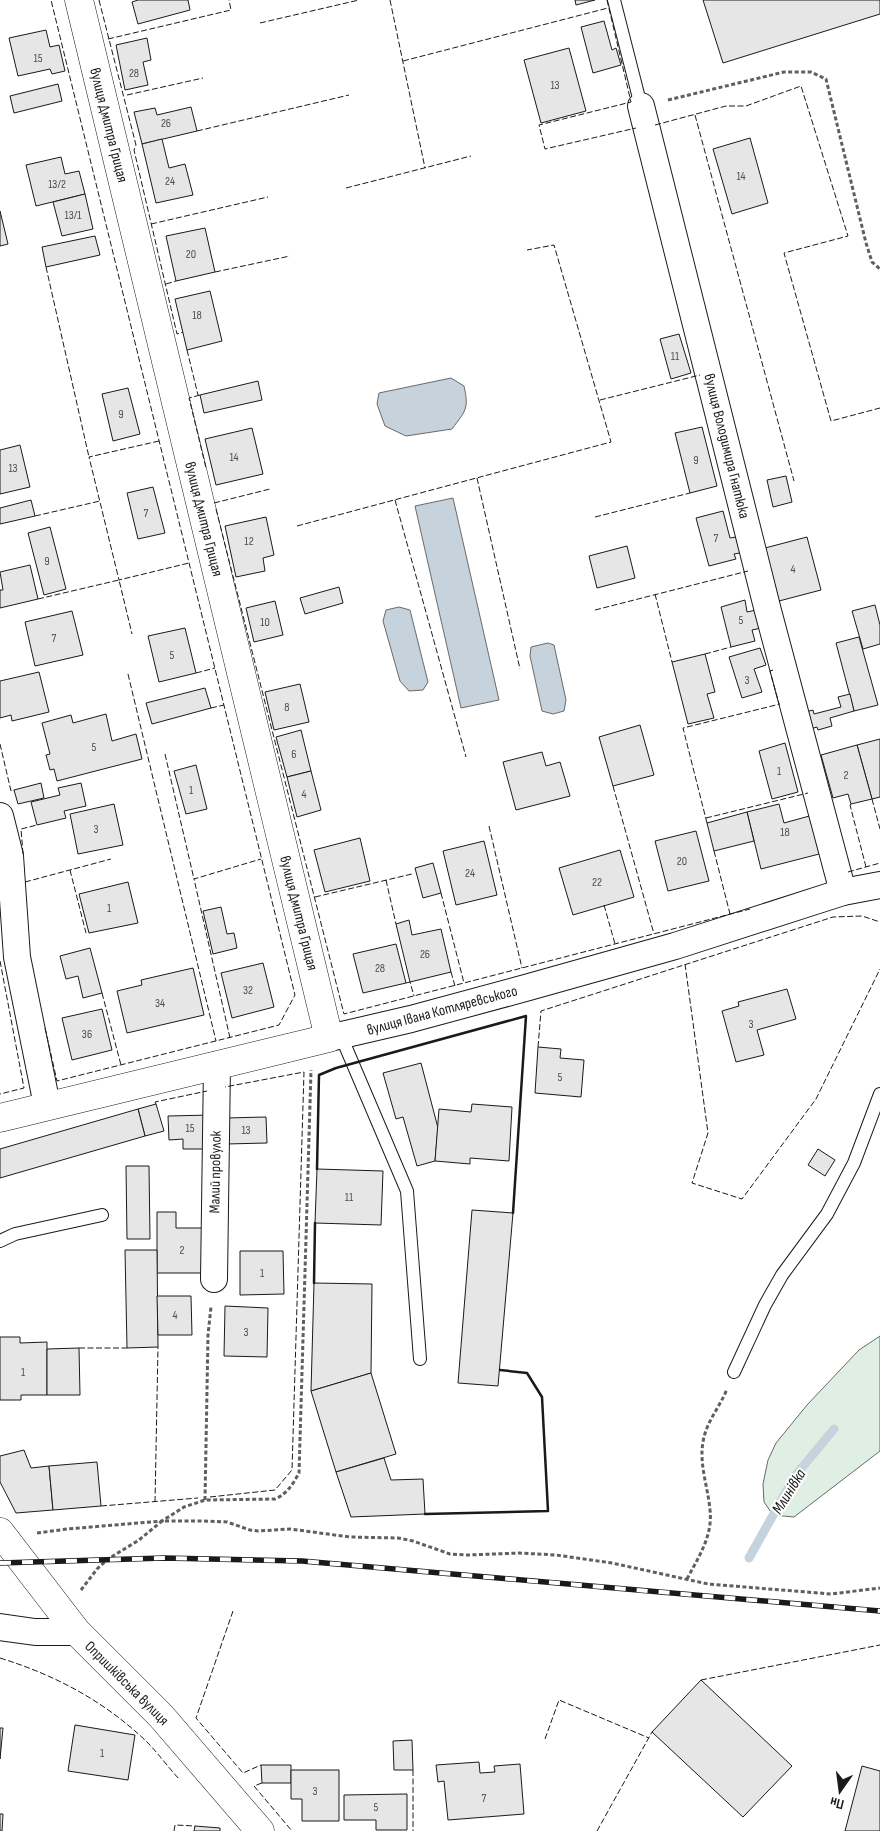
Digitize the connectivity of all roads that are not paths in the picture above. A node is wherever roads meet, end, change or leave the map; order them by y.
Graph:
1 (79, 0) edge
2 (614, 0) edge
3 (641, 106) joint
4 (0, 816) edge
5 (880, 885) edge
6 (844, 892) junction
7 (327, 1039) junction
8 (217, 1065) junction
9 (880, 1094) edge
10 (47, 1106) junction
11 (0, 1118) edge
12 (102, 1215) dead end
13 (0, 1241) edge
14 (214, 1279) road end
15 (420, 1358) dead end
16 (734, 1372) road end
17 (2, 1534) edge
18 (70, 1624) junction
19 (0, 1627) edge
20 (260, 1831) edge

1 - 7 street, вулиця Дмитра Грицая
2 - 3 lane, вулиця Володимира Гнатюка
3 - 6 street, вулиця Володимира Гнатюка
4 - 10 street
5 - 6 street, вулиця Івана Котляревського
6 - 7 street, вулиця Івана Котляревського
7 - 8 street, вулиця Івана Котляревського
7 - 15 lane
8 - 10 street, вулиця Івана Котляревського
8 - 14 street, Малий провулок
9 - 16 lane
10 - 11 street, вулиця Івана Котляревського
12 - 13 lane
17 - 18 street, Опришківська вулиця
18 - 19 street
18 - 20 street, Опришківська вулиця

